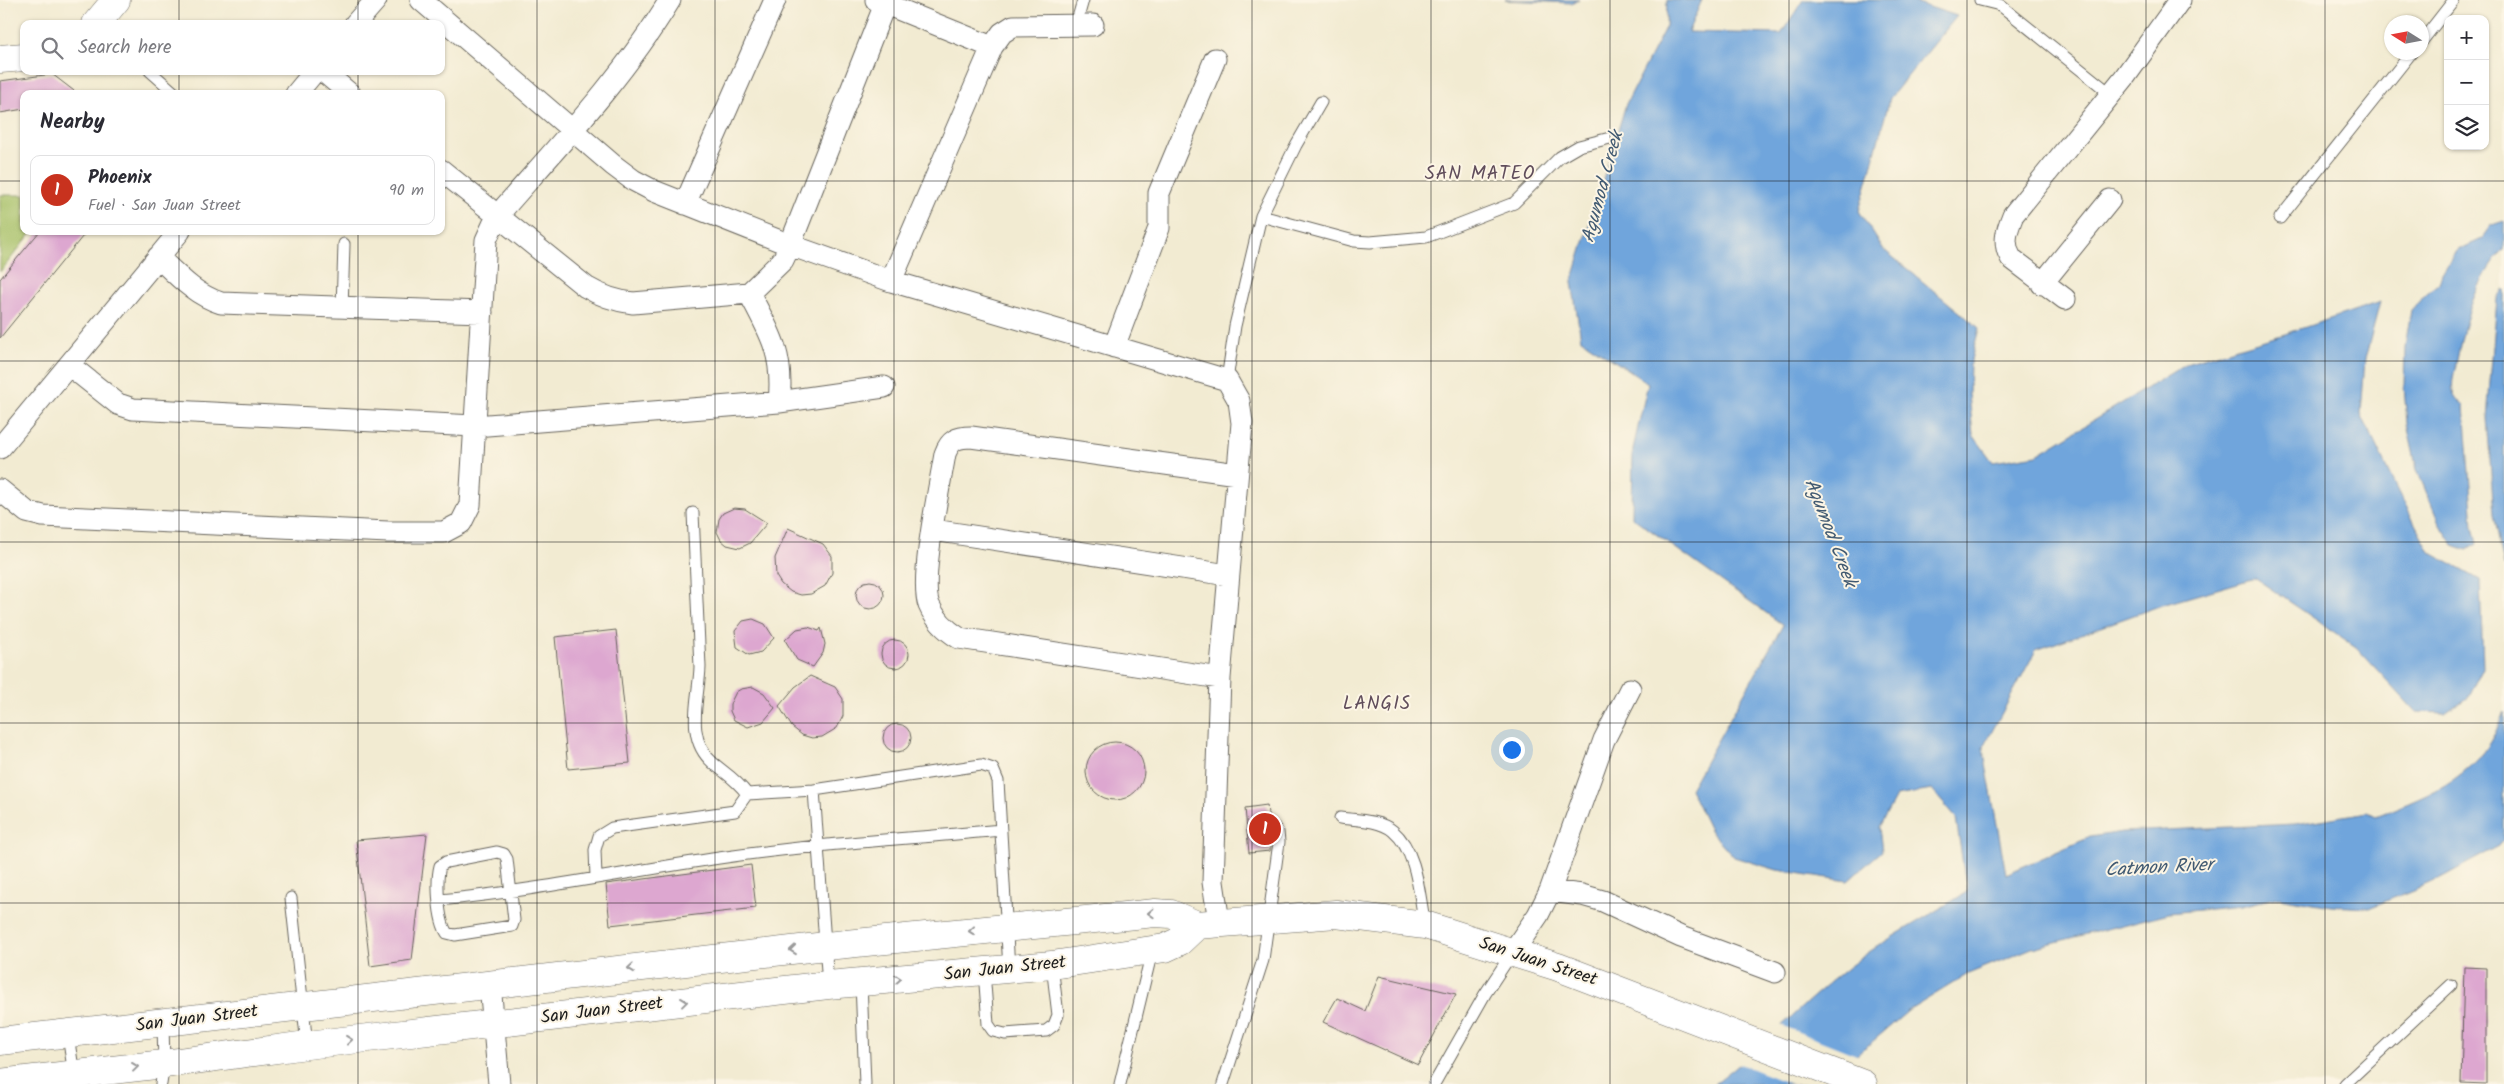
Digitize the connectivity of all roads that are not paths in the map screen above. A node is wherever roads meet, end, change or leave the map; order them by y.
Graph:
1 (116, 0) edge
2 (376, 0) edge
3 (421, 0) edge
4 (670, 0) edge
5 (775, 0) edge
6 (1083, 0) edge
7 (1980, 0) edge
8 (2180, 0) edge
9 (2454, 0) edge
10 (881, 2) edge
11 (2002, 2) edge
12 (99, 20) edge
13 (358, 20) edge
14 (444, 20) edge
15 (445, 21) edge
16 (1085, 25) joint
17 (2429, 32) edge
18 (992, 47) junction
19 (20, 57) edge
20 (0, 59) edge
21 (1215, 59) dead end
22 (2406, 60) edge
23 (155, 75) edge
24 (312, 75) edge
25 (328, 75) edge
26 (171, 90) edge
27 (299, 90) edge
28 (345, 90) edge
29 (2111, 94) junction
30 (1321, 102) dead end
31 (572, 130) junction
32 (1614, 137) dead end
33 (445, 173) edge
34 (2110, 200) dead end
35 (685, 204) junction
36 (497, 216) junction
37 (1262, 216) junction
38 (2280, 218) dead end
39 (177, 235) edge
40 (344, 244) dead end
41 (790, 245) junction
42 (158, 257) junction
43 (891, 281) junction
44 (2042, 284) junction
45 (749, 294) junction
46 (2065, 299) dead end
47 (342, 309) junction
48 (482, 312) junction
49 (1114, 346) junction
50 (69, 365) junction
51 (1226, 380) junction
52 (884, 387) dead end
53 (779, 402) junction
54 (475, 426) junction
55 (0, 448) edge
56 (1237, 474) junction
57 (0, 490) edge
58 (693, 513) dead end
59 (933, 530) junction
60 (1228, 575) junction
61 (1220, 678) junction
62 (1630, 689) dead end
63 (814, 790) junction
64 (747, 794) junction
65 (1340, 818) dead end
66 (1274, 827) dead end
67 (1001, 830) junction
68 (818, 848) junction
69 (596, 877) junction
70 (1550, 891) junction
71 (510, 893) junction
72 (291, 898) dead end
73 (440, 900) junction
74 (1269, 918) junction
75 (1208, 924) junction
76 (1425, 925) junction
77 (1006, 927) junction
78 (826, 946) junction
79 (1152, 951) junction
80 (1512, 953) junction
81 (1052, 965) junction
82 (996, 970) junction
83 (1774, 972) dead end
84 (861, 982) junction
85 (490, 984) junction
86 (828, 984) junction
87 (2451, 985) dead end
88 (304, 1006) junction
89 (163, 1024) junction
90 (494, 1024) junction
91 (68, 1034) junction
92 (0, 1041) edge
93 (307, 1044) junction
94 (162, 1074) edge
95 (74, 1080) edge
96 (0, 1083) edge
97 (500, 1084) edge
98 (865, 1084) edge
99 (1120, 1084) edge
100 (1223, 1084) edge
101 (1434, 1084) edge
102 (1863, 1084) edge
103 (2345, 1084) edge

1 - 12 main road
2 - 13 street
3 - 14 street
4 - 31 street
5 - 35 street
6 - 16 lane
7 - 11 lane
8 - 29 street
9 - 17 lane
10 - 18 street
10 - 41 street
11 - 29 lane
15 - 31 street
16 - 18 street
18 - 43 street
19 - 20 main road
21 - 49 street
22 - 38 lane
23 - 26 lane
24 - 27 street
25 - 28 street
29 - 44 street
30 - 37 lane
31 - 35 street
31 - 36 street
32 - 37 lane
33 - 36 street
34 - 44 street
35 - 41 street
36 - 45 street
36 - 48 street
37 - 51 lane
39 - 42 street
40 - 47 lane
41 - 43 street
41 - 45 street
42 - 47 street
42 - 50 street
43 - 49 street
44 - 46 street
45 - 53 street
47 - 48 street
48 - 54 street
49 - 51 street
50 - 54 street
50 - 55 street
51 - 56 street
52 - 53 street
53 - 54 street
54 - 57 street
56 - 59 street
56 - 60 street
58 - 64 lane
59 - 60 street
59 - 61 street
60 - 61 street
61 - 75 street
62 - 70 street
63 - 64 lane
63 - 67 lane
63 - 68 lane
64 - 69 lane
65 - 76 lane
66 - 74 lane
67 - 68 lane
67 - 77 lane
68 - 69 lane
68 - 78 lane
69 - 71 lane
70 - 80 street
70 - 83 street
71 - 73 lane
71 - 73 lane
71 - 73 lane
72 - 88 lane
74 - 75 main road, San Juan Street
74 - 76 main road, San Juan Street
74 - 100 lane
75 -> 77 main road, San Juan Street
75 - 79 main road, San Juan Street
76 - 80 main road, San Juan Street
77 -> 78 main road, San Juan Street
77 - 82 lane
78 -> 85 main road, San Juan Street
78 - 86 lane
79 - 81 main road, San Juan Street
79 - 99 lane
80 - 101 lane
80 - 102 main road, San Juan Street
81 - 82 main road, San Juan Street
81 - 82 lane
84 -> 82 main road, San Juan Street
84 - 86 main road, San Juan Street
84 - 98 lane
85 - 88 main road, San Juan Street
85 - 90 street
90 -> 86 main road, San Juan Street
87 - 103 lane
88 - 89 main road, San Juan Street
88 - 93 lane
89 - 91 main road, San Juan Street
89 - 94 lane
93 -> 90 main road, San Juan Street
90 - 97 street
91 - 92 main road, San Juan Street
91 - 95 lane
93 - 94 main road, San Juan Street
95 -> 94 main road, San Juan Street
95 - 96 main road, San Juan Street

